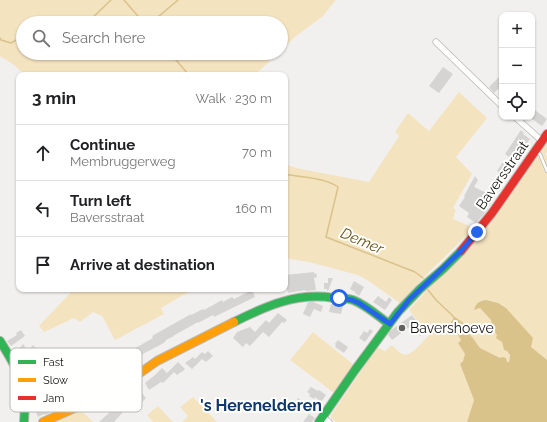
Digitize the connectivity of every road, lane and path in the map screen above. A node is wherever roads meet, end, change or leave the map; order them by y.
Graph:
1 (436, 42) dead end
2 (499, 103) edge
3 (519, 120) edge
4 (544, 137) edge
5 (535, 150) junction
6 (547, 171) edge
7 (390, 324) junction
8 (0, 341) edge
9 (10, 356) edge
10 (142, 372) edge
11 (25, 412) edge
12 (66, 412) edge
13 (323, 420) edge
14 (24, 422) edge
15 (43, 422) edge

1 - 2 street
3 - 4 street
4 - 5 street, Baversstraat
5 - 6 lane
5 - 7 street, Baversstraat
7 - 10 street
7 - 13 street, Baversstraat
8 - 9 street
11 - 14 street
12 - 15 street

